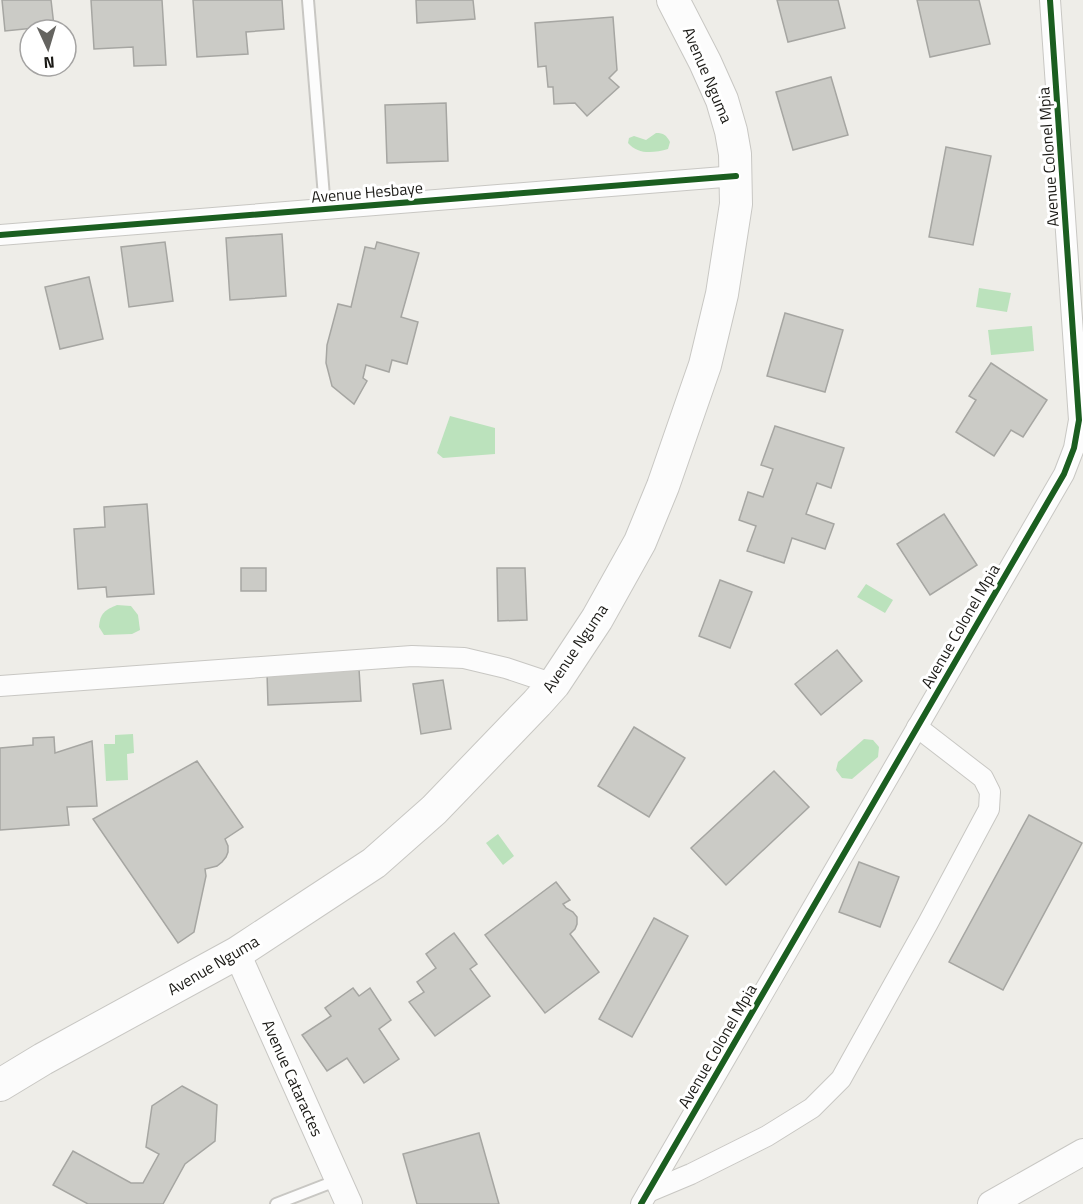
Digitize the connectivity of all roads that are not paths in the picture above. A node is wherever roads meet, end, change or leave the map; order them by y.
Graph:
1 (308, 0) edge
2 (674, 0) edge
3 (1050, 0) edge
4 (736, 176) junction
5 (325, 208) junction
6 (0, 235) edge
7 (1081, 421) edge
8 (554, 684) junction
9 (0, 686) edge
10 (918, 727) junction
11 (237, 952) junction
12 (0, 1085) edge
13 (1083, 1152) edge
14 (338, 1180) junction
15 (645, 1198) edge
16 (276, 1204) edge
17 (349, 1204) edge
18 (991, 1204) edge

1 - 5 lane
2 - 4 main road, Avenue Nguma
3 - 7 street, Avenue Colonel Mpia
4 - 5 street, Avenue Hesbaye
4 - 8 main road, Avenue Nguma
5 - 6 street, Avenue Hesbaye
7 - 10 street, Avenue Colonel Mpia
8 - 9 street
8 - 11 main road, Avenue Nguma
10 - 15 street, Avenue Colonel Mpia
10 - 15 street
11 - 12 main road, Avenue Nguma
11 - 14 street, Avenue Cataractes
13 - 18 street
14 - 16 lane
14 - 17 street, Avenue Cataractes

